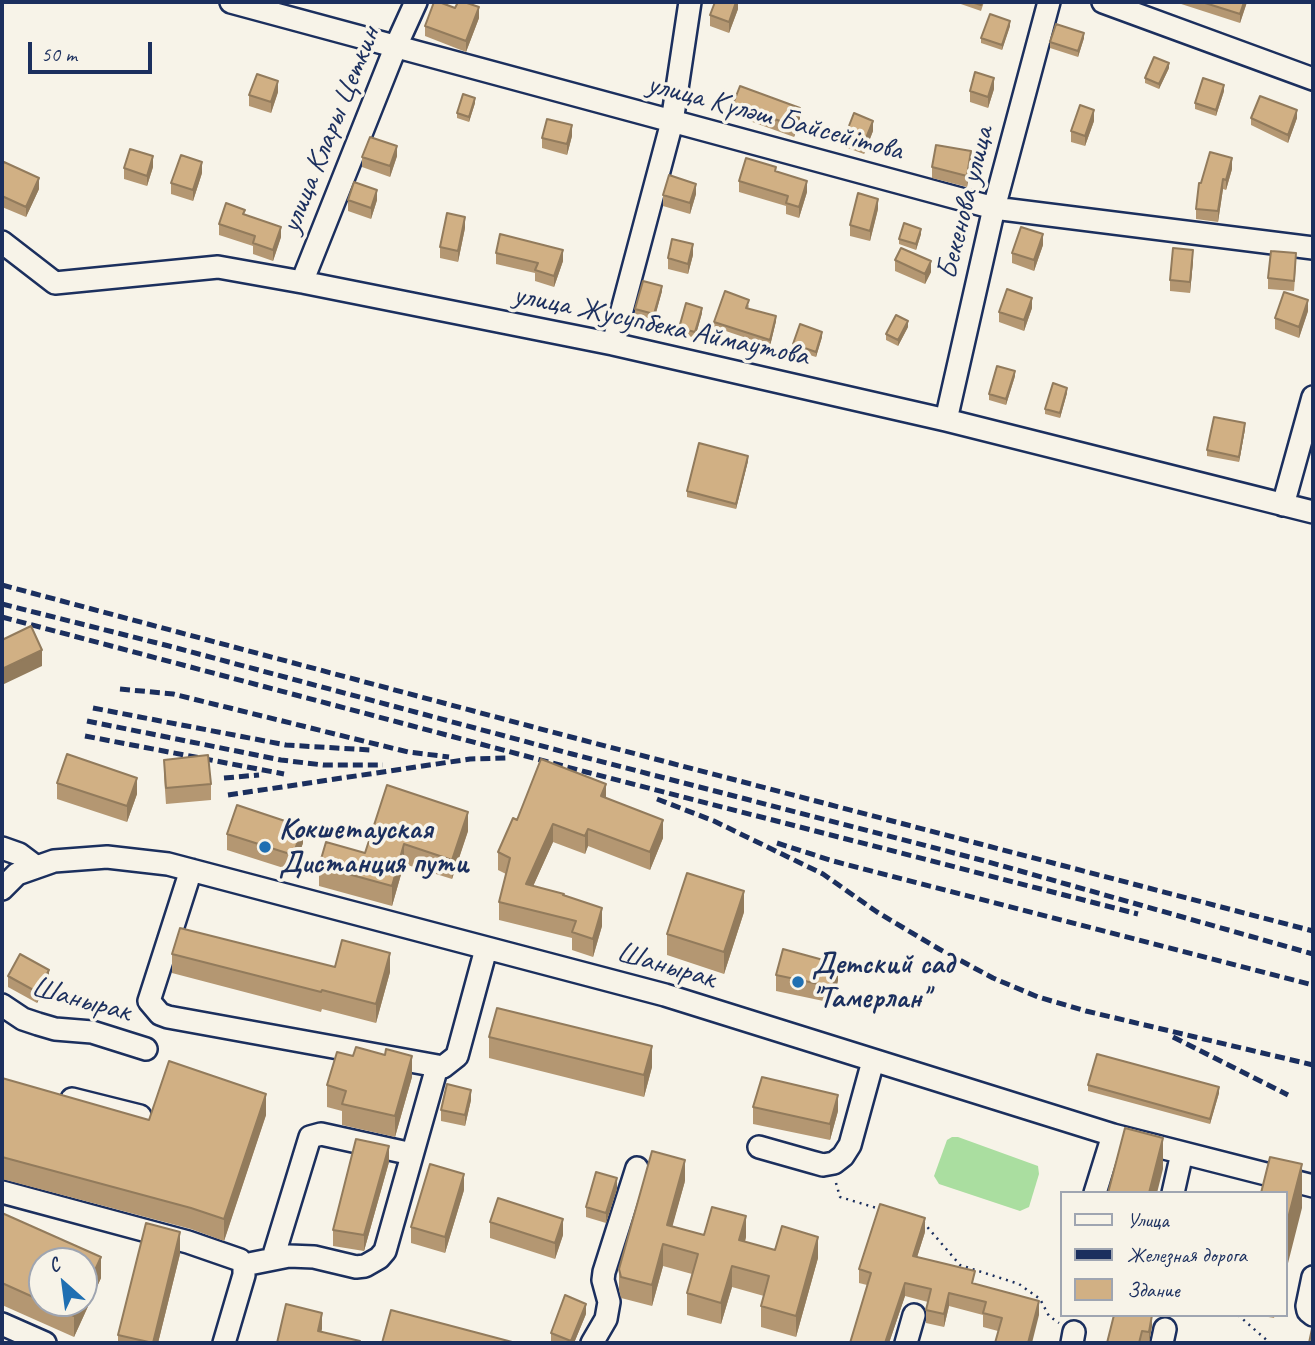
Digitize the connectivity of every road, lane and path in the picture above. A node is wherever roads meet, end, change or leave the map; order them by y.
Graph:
1 (231, 2) edge
2 (416, 2) edge
3 (690, 2) edge
4 (1049, 2) edge
5 (1103, 2) edge
6 (307, 12) edge
7 (396, 46) junction
8 (1313, 79) edge
9 (672, 121) junction
10 (994, 208) junction
11 (2, 242) edge
12 (1313, 248) edge
13 (302, 282) junction
14 (613, 344) junction
15 (1313, 397) edge
16 (946, 420) junction
17 (1283, 505) junction
18 (1313, 512) edge
19 (2, 848) edge
20 (35, 866) junction
21 (191, 870) junction
22 (2, 889) edge
23 (486, 949) junction
24 (2, 1005) edge
25 (146, 1049) dead end
26 (873, 1060) junction
27 (437, 1067) junction
28 (52, 1094) edge
29 (140, 1116) edge
30 (1113, 1135) junction
31 (759, 1147) dead end
32 (1182, 1153) junction
33 (412, 1154) junction
34 (834, 1163) junction
35 (637, 1168) dead end
36 (1265, 1184) edge
37 (1313, 1186) edge
38 (1096, 1191) edge
39 (1173, 1191) edge
40 (2, 1192) edge
41 (888, 1212) edge
42 (923, 1222) edge
43 (273, 1258) junction
44 (244, 1265) junction
45 (1313, 1277) edge
46 (914, 1315) dead end
47 (1313, 1315) edge
48 (1240, 1317) edge
49 (2, 1324) edge
50 (1073, 1338) edge
51 (45, 1343) edge
52 (223, 1343) edge
53 (592, 1343) edge
54 (906, 1343) edge
55 (1270, 1343) edge

1 - 6 street, улица Күләш Байсейітова
2 - 7 street, улица Клары Цеткин
3 - 9 street
4 - 10 street, Бекенова улица
5 - 8 street
6 - 7 street, улица Күләш Байсейітова
7 - 9 street, улица Күләш Байсейітова
7 - 13 street, улица Клары Цеткин
9 - 10 street, улица Күләш Байсейітова
9 - 14 street
10 - 12 street, улица Күләш Байсейітова
10 - 16 street, Бекенова улица
11 - 13 street, улица Жусупбека Аймаутова
13 - 14 street, улица Жусупбека Аймаутова
14 - 16 street, улица Жусупбека Аймаутова
15 - 17 street
16 - 17 street, улица Жусупбека Аймаутова
17 - 18 street, улица Жусупбека Аймаутова
19 - 20 street
20 - 21 street, Шанырак
20 - 22 street, Шанырак
21 - 23 street, Шанырак
21 - 27 street
23 - 26 street, Шанырак
23 - 27 street
24 - 25 street, Шанырак
26 - 30 street, Шанырак
26 - 34 street
27 - 33 street
28 - 29 street
30 - 32 street, Шанырак
30 - 38 street
31 - 34 street
32 - 36 street, Шанырак
32 - 39 street
33 - 43 street
33 - 43 street
34 - 41 path
35 - 53 street
36 - 37 street, Шанырак
40 - 44 street
42 - 50 path
43 - 44 street
44 - 52 street
45 - 47 street
46 - 54 street
48 - 55 path
49 - 51 street

